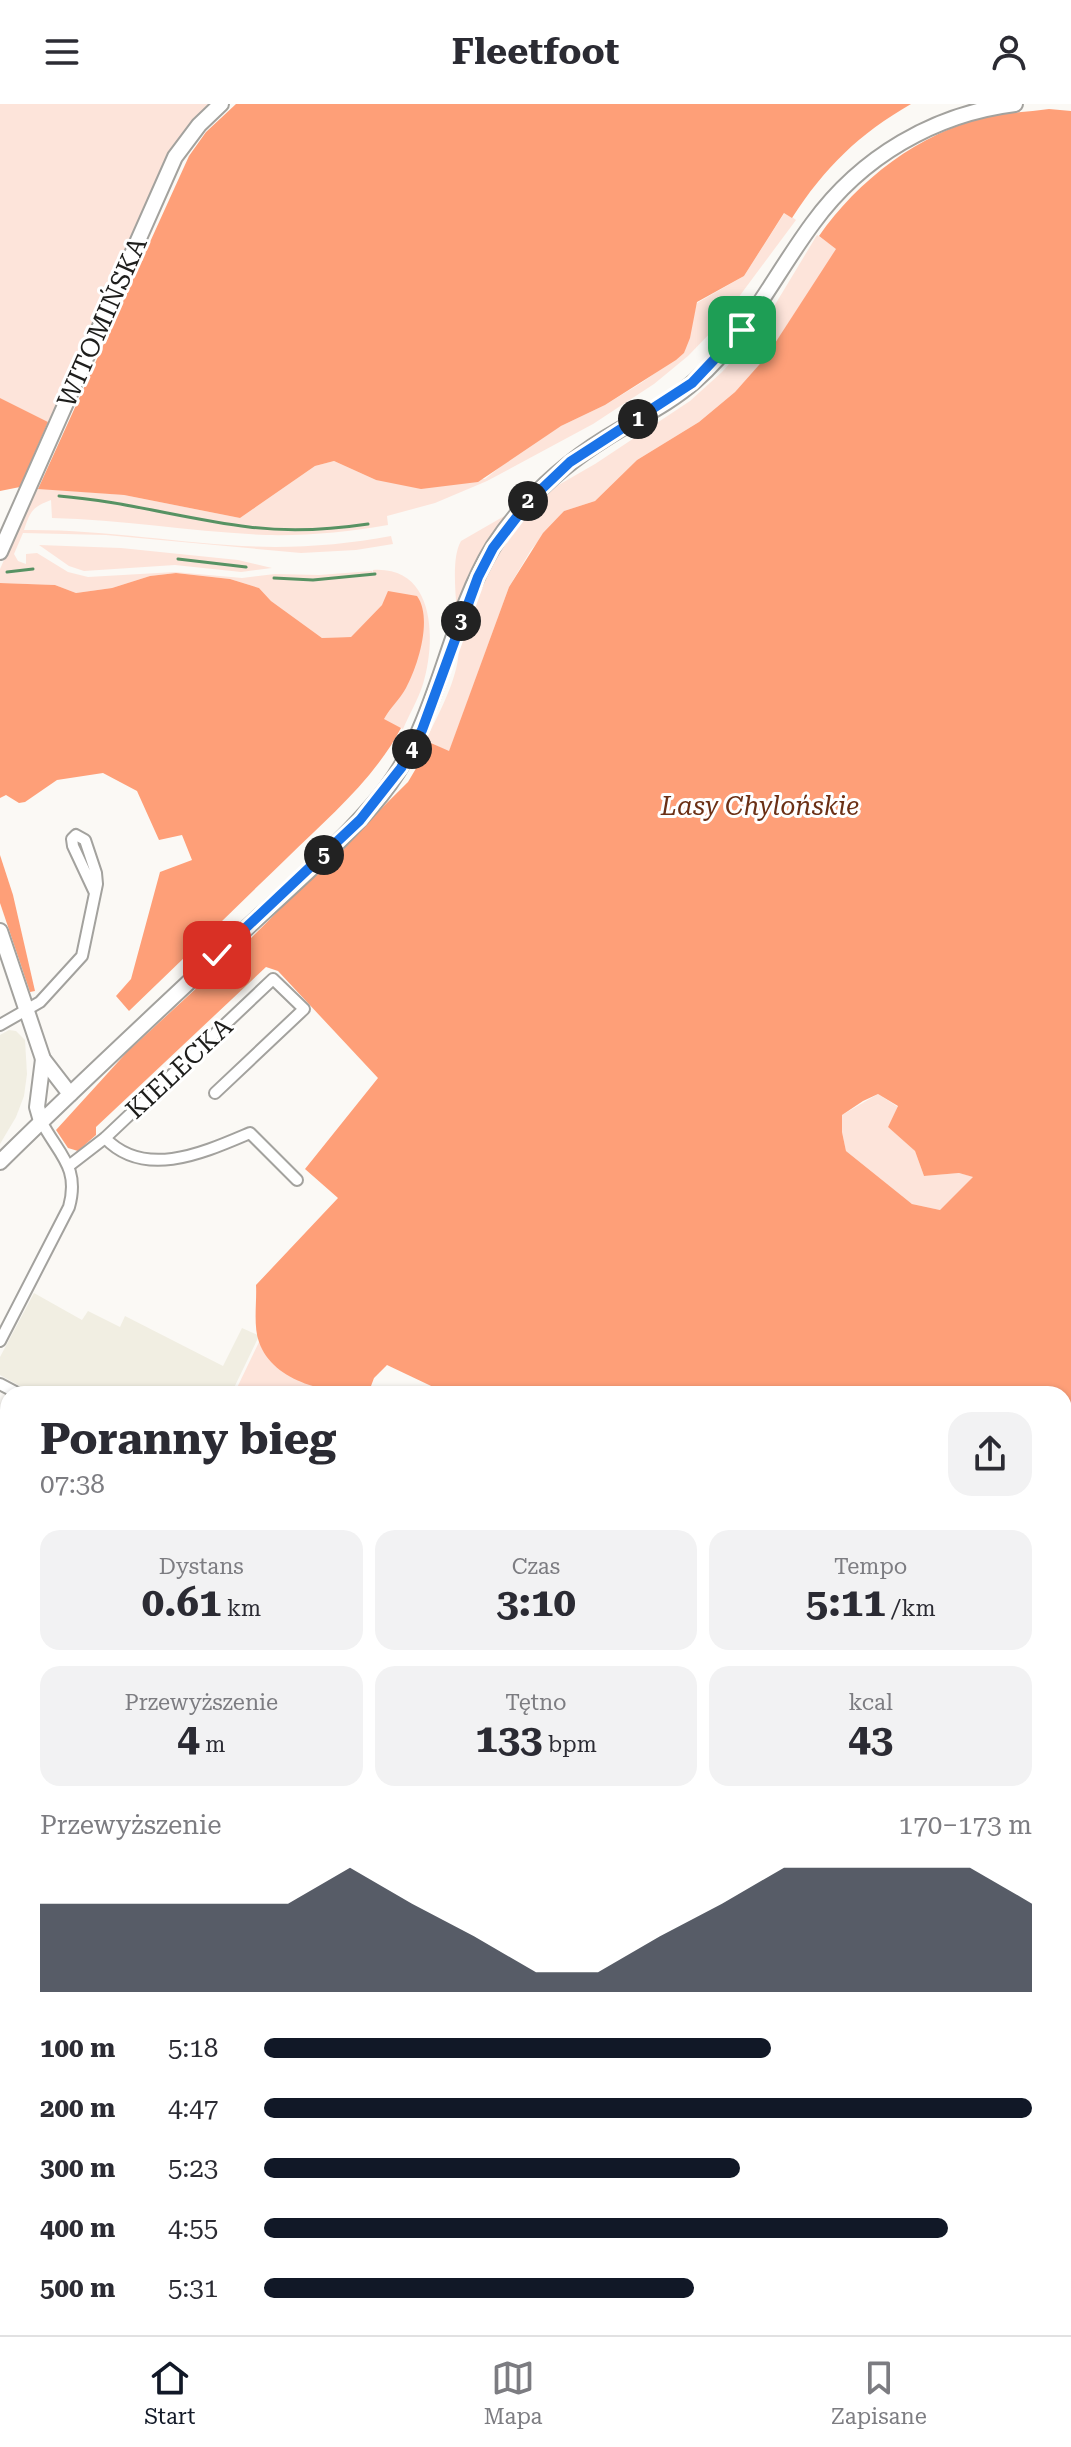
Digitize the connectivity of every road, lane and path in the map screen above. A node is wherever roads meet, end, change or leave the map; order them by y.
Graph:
1 (221, 104) edge
2 (1015, 104) edge
3 (0, 552) edge
4 (95, 893) junction
5 (0, 931) edge
6 (27, 1009) junction
7 (0, 1025) edge
8 (43, 1059) junction
9 (215, 1093) dead end
10 (70, 1094) junction
11 (41, 1121) junction
12 (105, 1138) junction
13 (0, 1162) edge
14 (70, 1165) junction
15 (297, 1180) dead end
16 (0, 1341) edge

1 - 3 main road, WITOMIŃSKA
2 - 10 main road
4 - 4 street
4 - 6 street
5 - 6 main road
6 - 7 street
6 - 8 main road
8 - 10 main road
8 - 11 main road
9 - 12 street, KIELECKA
10 - 11 main road
11 - 13 main road
11 - 14 street
12 - 14 street, KIELECKA
12 - 15 street, KIELECKA
14 - 16 street

